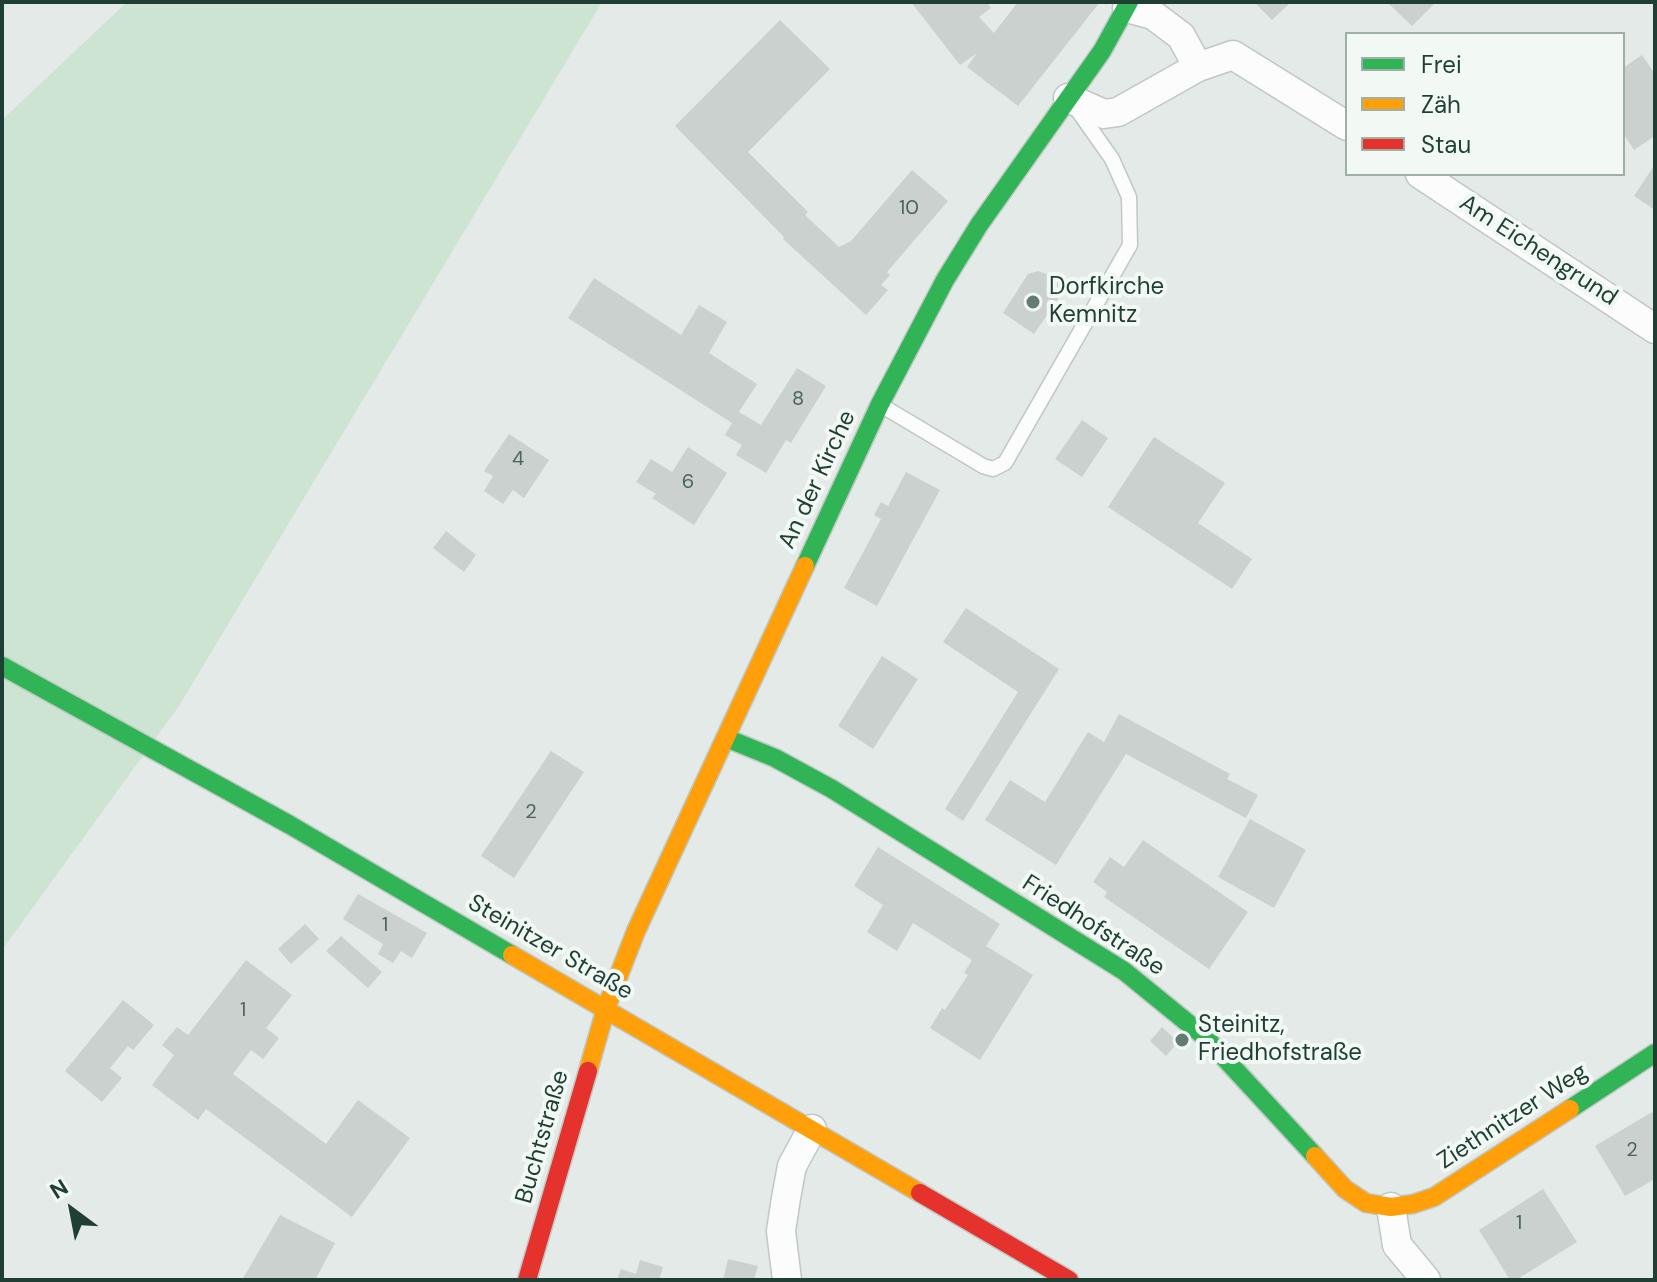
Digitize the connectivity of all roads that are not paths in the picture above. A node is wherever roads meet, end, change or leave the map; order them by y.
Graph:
1 (1128, 5) edge
2 (1198, 67) junction
3 (1068, 98) junction
4 (1345, 125) edge
5 (1423, 176) edge
6 (1655, 329) edge
7 (880, 404) junction
8 (2, 666) edge
9 (726, 738) junction
10 (606, 1008) junction
11 (1655, 1053) edge
12 (812, 1129) junction
13 (1391, 1207) junction
14 (527, 1280) edge
15 (787, 1280) edge
16 (1069, 1280) edge
17 (1426, 1280) edge

1 - 2 street
1 - 3 street, An der Kirche
2 - 3 street
2 - 4 street
3 - 7 street, An der Kirche
3 - 7 lane
5 - 6 street, Am Eichengrund
7 - 9 street, An der Kirche
8 - 10 street, Steinitzer Straße
9 - 10 street, An der Kirche
9 - 13 street, Friedhofstraße
10 - 12 street, Steinitzer Straße
10 - 14 street, Buchtstraße
11 - 13 street, Ziethnitzer Weg
12 - 15 street
12 - 16 street, Steinitzer Straße
13 - 17 street

